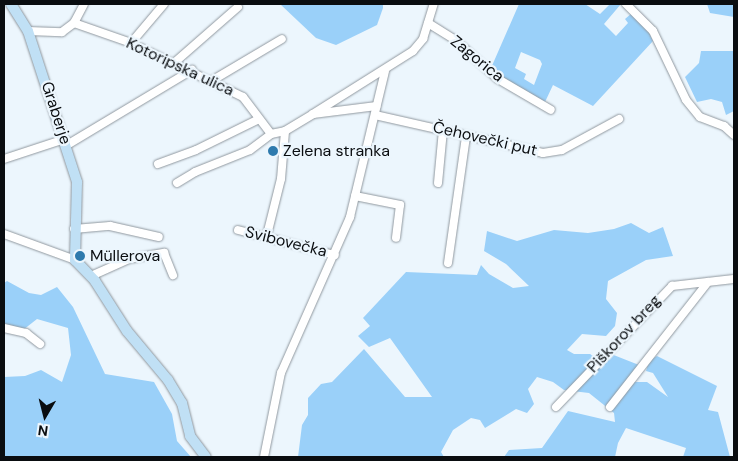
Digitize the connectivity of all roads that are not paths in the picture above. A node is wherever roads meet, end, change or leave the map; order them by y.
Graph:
1 (11, 4) edge
2 (84, 4) edge
3 (164, 4) edge
4 (434, 4) edge
5 (626, 4) edge
6 (238, 7) dead end
7 (74, 23) junction
8 (428, 23) junction
9 (28, 31) junction
10 (282, 39) dead end
11 (131, 43) junction
12 (174, 63) junction
13 (192, 70) junction
14 (384, 71) junction
15 (213, 80) junction
16 (376, 106) junction
17 (551, 110) dead end
18 (313, 114) junction
19 (374, 115) junction
20 (259, 119) junction
21 (618, 119) dead end
22 (444, 130) junction
23 (285, 131) junction
24 (271, 134) junction
25 (734, 135) edge
26 (466, 136) junction
27 (66, 142) junction
28 (4, 159) edge
29 (158, 164) dead end
30 (177, 183) dead end
31 (438, 183) dead end
32 (355, 196) junction
33 (74, 229) junction
34 (238, 230) dead end
35 (4, 234) edge
36 (267, 235) junction
37 (159, 237) dead end
38 (396, 238) dead end
39 (7, 241) edge
40 (334, 255) junction
41 (75, 260) junction
42 (448, 263) dead end
43 (173, 275) dead end
44 (91, 276) junction
45 (734, 279) edge
46 (708, 282) junction
47 (4, 328) edge
48 (40, 344) dead end
49 (556, 407) dead end
50 (610, 407) dead end
51 (206, 457) edge
52 (264, 457) edge

1 - 9 street, Graberje
2 - 7 street
3 - 11 street
4 - 8 street
5 - 25 street
6 - 12 street
7 - 9 street
7 - 11 street, Kotoripska ulica
8 - 14 street
8 - 17 street, Zagorica
9 - 27 street, Graberje
10 - 15 street
11 - 12 street, Kotoripska ulica
12 - 13 street, Kotoripska ulica
13 - 15 street, Kotoripska ulica
13 - 27 street
14 - 16 street
14 - 18 street
15 - 20 street, Kotoripska ulica
16 - 18 street
16 - 19 street
18 - 23 street
19 - 22 street, Čehovečki put
19 - 32 street
20 - 24 street, Kotoripska ulica
20 - 29 street
21 - 26 street, Čehovečki put
22 - 26 street, Čehovečki put
22 - 31 street
23 - 24 street
23 - 36 street
24 - 30 street
26 - 42 street
27 - 28 street
27 - 33 street, Graberje
32 - 38 street
32 - 40 street
33 - 37 street
33 - 41 street, Graberje
34 - 36 street, Svibovečka
35 - 39 street
36 - 40 street, Svibovečka
39 - 41 street
40 - 52 street
41 - 44 street
43 - 44 street
44 - 51 street
45 - 46 street, Piškorov breg
46 - 49 street, Piškorov breg
46 - 50 street
47 - 48 street

